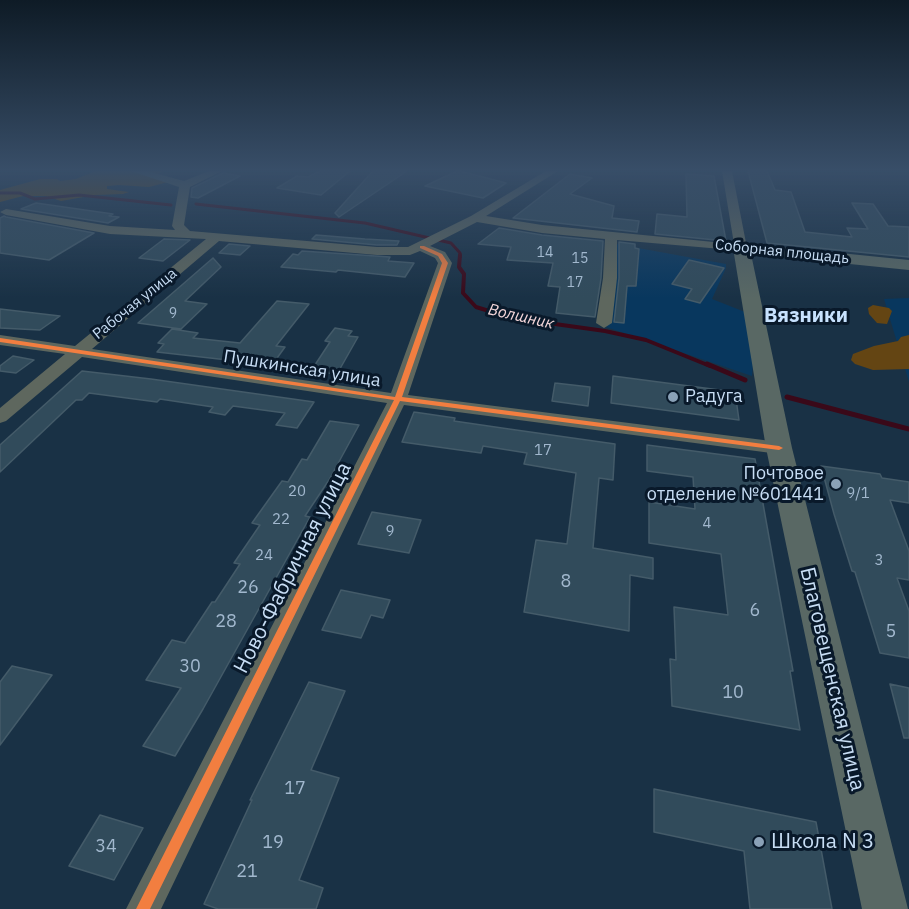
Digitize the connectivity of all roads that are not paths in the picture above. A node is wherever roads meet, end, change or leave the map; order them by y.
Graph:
1 (14, 213) edge
2 (180, 213) edge
3 (483, 213) edge
4 (735, 213) edge
5 (475, 218) junction
6 (187, 234) junction
7 (611, 236) junction
8 (215, 238) junction
9 (422, 247) junction
10 (741, 248) junction
11 (909, 265) edge
12 (604, 323) dead end
13 (0, 340) edge
14 (78, 350) junction
15 (398, 399) junction
16 (0, 417) edge
17 (779, 448) junction
18 (143, 909) edge
19 (885, 909) edge

1 - 6 street
2 - 6 street
3 - 5 street
4 - 10 street
5 - 7 street, Соборная площадь
5 - 9 street
6 - 8 street
7 - 10 street, Соборная площадь
7 - 12 street
8 - 9 street
8 - 14 street, Рабочая улица
9 - 15 street, Ново-Фабричная улица
10 - 11 main road, Соборная площадь
10 - 17 main road, Благовещенская улица
13 - 14 street, Пушкинская улица
14 - 15 street, Пушкинская улица
14 - 16 street, Рабочая улица
15 - 17 street, Пушкинская улица
15 - 18 street, Ново-Фабричная улица
17 - 19 main road, Благовещенская улица

